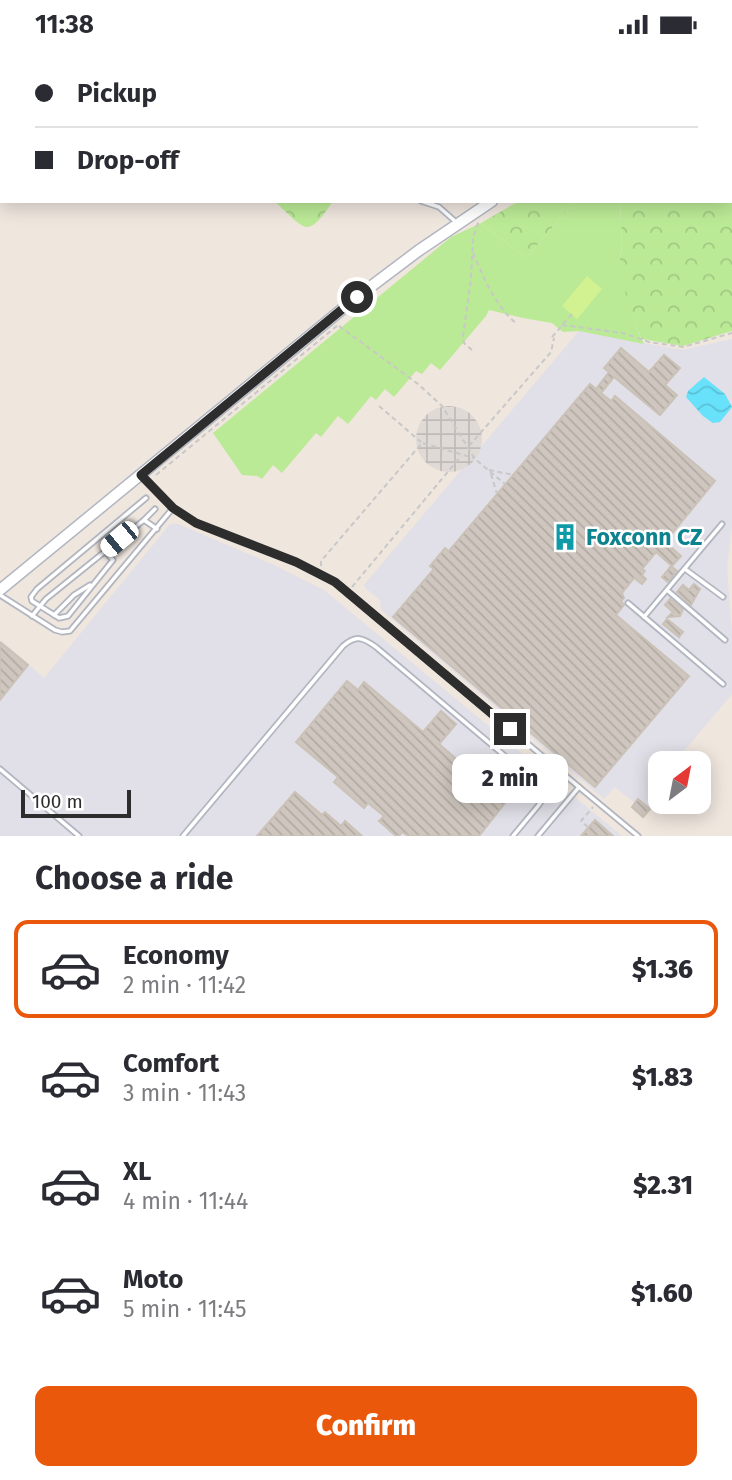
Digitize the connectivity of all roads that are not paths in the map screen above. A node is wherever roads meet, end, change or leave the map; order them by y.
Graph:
1 (427, 203) edge
2 (489, 203) edge
3 (458, 223) junction
4 (141, 475) junction
5 (146, 498) dead end
6 (173, 508) junction
7 (155, 509) dead end
8 (144, 520) junction
9 (722, 524) dead end
10 (157, 529) junction
11 (105, 551) junction
12 (685, 569) junction
13 (94, 582) junction
14 (667, 590) junction
15 (0, 592) edge
16 (723, 597) dead end
17 (628, 603) dead end
18 (40, 606) junction
19 (54, 615) junction
20 (32, 616) junction
21 (644, 617) junction
22 (725, 640) dead end
23 (723, 684) dead end
24 (0, 769) edge
25 (579, 787) junction
26 (79, 836) edge
27 (183, 836) edge
28 (513, 836) edge
29 (538, 836) edge
30 (638, 836) edge

1 - 3 lane
2 - 3 main road
3 - 4 main road
4 - 6 lane
4 - 15 main road
5 - 18 lane
6 - 10 lane
6 - 25 lane
7 - 8 lane
8 - 10 lane
8 - 11 lane
9 - 12 lane
10 - 20 lane
11 - 13 lane
11 - 18 lane
12 - 14 lane
12 - 16 lane
13 - 19 lane
13 - 19 lane
14 - 21 lane
14 - 22 lane
15 - 20 lane
17 - 21 lane
18 - 19 lane
18 - 20 lane
21 - 23 lane
24 - 26 lane
25 - 29 lane
25 - 30 lane
27 - 28 lane

